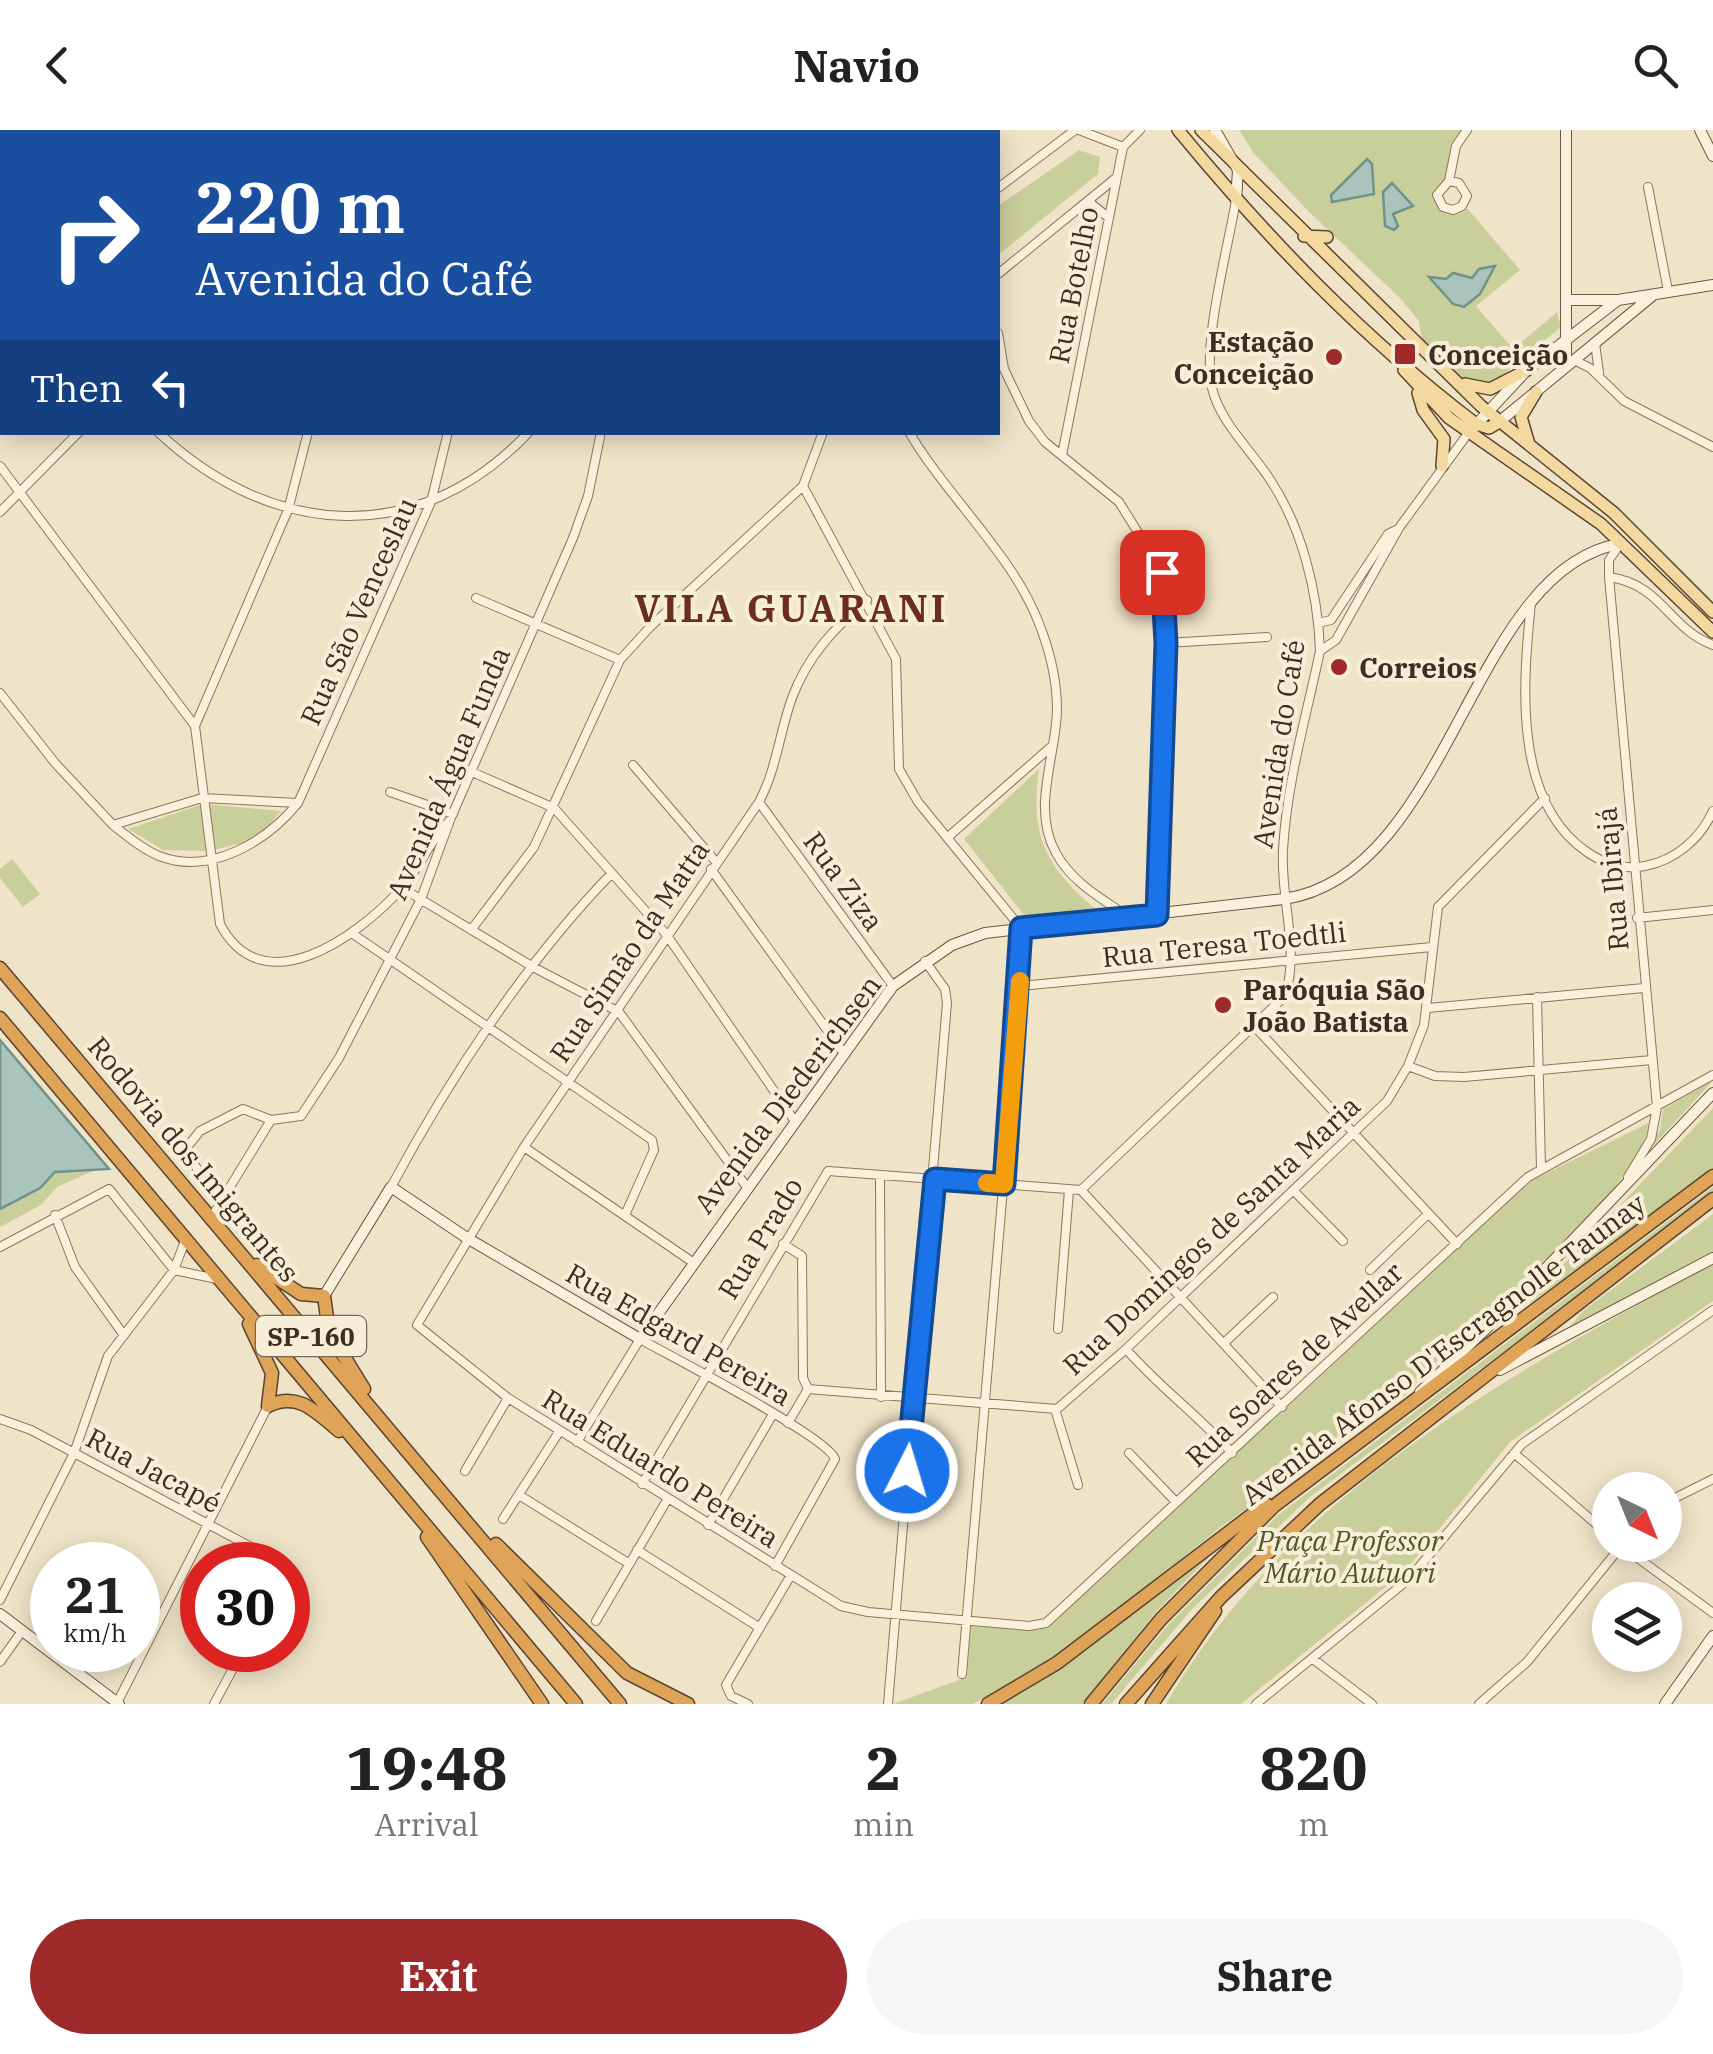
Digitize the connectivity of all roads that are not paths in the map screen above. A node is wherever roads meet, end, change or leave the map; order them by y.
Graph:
1 (1077, 130) edge
2 (1140, 130) edge
3 (1178, 130) edge
4 (1200, 130) edge
5 (1216, 130) edge
6 (1466, 130) edge
7 (1566, 130) edge
8 (1700, 130) edge
9 (1123, 148) junction
10 (1713, 156) edge
11 (1238, 170) junction
12 (1118, 177) junction
13 (1449, 181) dead end
14 (1000, 187) edge
15 (1648, 188) dead end
16 (1236, 200) junction
17 (1088, 201) junction
18 (1109, 218) junction
19 (1304, 236) junction
20 (1327, 237) dead end
21 (1000, 272) edge
22 (1713, 284) edge
23 (1662, 292) junction
24 (1568, 300) junction
25 (1618, 300) junction
26 (1569, 336) junction
27 (1595, 340) junction
28 (1000, 346) edge
29 (1398, 363) junction
30 (1569, 363) junction
31 (1527, 370) junction
32 (1453, 378) junction
33 (1600, 378) junction
34 (1417, 389) junction
35 (1536, 392) junction
36 (1486, 412) junction
37 (1500, 422) junction
38 (1473, 428) junction
39 (76, 435) edge
40 (162, 435) edge
41 (307, 435) edge
42 (447, 435) edge
43 (526, 435) edge
44 (600, 435) edge
45 (822, 435) edge
46 (911, 435) edge
47 (1531, 447) junction
48 (1713, 447) edge
49 (1062, 456) junction
50 (0, 466) edge
51 (1442, 466) junction
52 (803, 486) junction
53 (19, 493) junction
54 (432, 502) junction
55 (288, 510) junction
56 (0, 512) edge
57 (1399, 528) junction
58 (1620, 544) junction
59 (1672, 571) junction
60 (1609, 577) junction
61 (476, 598) dead end
62 (1532, 599) junction
63 (867, 600) junction
64 (1713, 612) edge
65 (1318, 622) junction
66 (536, 623) junction
67 (1711, 630) edge
68 (1267, 637) dead end
69 (1166, 643) junction
70 (1713, 643) edge
71 (1320, 651) junction
72 (620, 660) junction
73 (2, 700) edge
74 (195, 726) junction
75 (1052, 746) junction
76 (633, 766) dead end
77 (472, 772) junction
78 (390, 792) dead end
79 (202, 798) junction
80 (1546, 798) junction
81 (759, 802) junction
82 (298, 803) junction
83 (554, 808) junction
84 (1713, 810) edge
85 (451, 817) junction
86 (113, 825) junction
87 (948, 837) junction
88 (208, 859) junction
89 (714, 865) junction
90 (1634, 868) junction
91 (612, 872) junction
92 (402, 888) junction
93 (422, 898) junction
94 (1284, 899) junction
95 (1104, 900) junction
96 (1713, 910) edge
97 (1157, 915) junction
98 (1638, 918) junction
99 (1131, 919) junction
100 (1094, 922) junction
101 (1021, 928) junction
102 (471, 930) junction
103 (353, 934) junction
104 (666, 934) junction
105 (1432, 946) junction
106 (925, 960) junction
107 (1291, 960) junction
108 (389, 962) junction
109 (533, 967) junction
110 (0, 968) edge
111 (893, 986) junction
112 (1020, 986) junction
113 (1644, 988) junction
114 (1537, 997) junction
115 (1428, 1008) junction
116 (619, 1012) junction
117 (0, 1018) edge
118 (1256, 1028) junction
119 (490, 1029) junction
120 (843, 1052) junction
121 (1652, 1060) junction
122 (1408, 1066) junction
123 (1541, 1070) junction
124 (1713, 1075) edge
125 (568, 1082) junction
126 (1713, 1093) edge
127 (1657, 1108) junction
128 (270, 1120) junction
129 (794, 1120) junction
130 (1355, 1134) junction
131 (524, 1147) junction
132 (1541, 1169) junction
133 (880, 1175) junction
134 (1713, 1176) edge
135 (935, 1179) junction
136 (1004, 1184) junction
137 (746, 1186) junction
138 (392, 1187) junction
139 (1069, 1190) junction
140 (1081, 1190) junction
141 (1294, 1192) junction
142 (1713, 1199) edge
143 (222, 1202) junction
144 (1611, 1202) junction
145 (1428, 1214) junction
146 (56, 1215) junction
147 (625, 1215) junction
148 (211, 1218) junction
149 (467, 1238) junction
150 (1343, 1240) dead end
151 (185, 1241) junction
152 (783, 1244) junction
153 (1457, 1244) junction
154 (0, 1247) edge
155 (1713, 1258) edge
156 (246, 1259) junction
157 (692, 1261) junction
158 (174, 1270) junction
159 (1370, 1270) dead end
160 (217, 1279) junction
161 (324, 1296) junction
162 (1180, 1297) junction
163 (1273, 1298) dead end
164 (241, 1308) junction
165 (1713, 1310) edge
166 (417, 1328) joint
167 (1058, 1329) dead end
168 (123, 1334) junction
169 (640, 1338) junction
170 (1224, 1343) junction
171 (1126, 1349) junction
172 (704, 1375) junction
173 (808, 1388) junction
174 (1464, 1390) junction
175 (1418, 1394) junction
176 (881, 1397) junction
177 (508, 1398) junction
178 (913, 1399) junction
179 (984, 1403) junction
180 (268, 1406) junction
181 (1282, 1407) junction
182 (1055, 1409) junction
183 (773, 1414) junction
184 (380, 1418) junction
185 (0, 1419) edge
186 (788, 1423) junction
187 (559, 1432) junction
188 (577, 1442) junction
189 (1351, 1445) junction
190 (1232, 1452) junction
191 (74, 1453) junction
192 (1129, 1453) dead end
193 (1514, 1453) junction
194 (366, 1454) junction
195 (465, 1471) dead end
196 (1713, 1479) edge
197 (642, 1484) junction
198 (1078, 1485) dead end
199 (394, 1488) junction
200 (1682, 1494) edge
201 (520, 1495) junction
202 (667, 1500) junction
203 (1176, 1502) junction
204 (503, 1520) dead end
205 (1592, 1520) edge
206 (207, 1524) junction
207 (708, 1525) junction
208 (480, 1536) junction
209 (241, 1542) edge
210 (637, 1550) junction
211 (1607, 1562) edge
212 (1644, 1562) edge
213 (628, 1563) junction
214 (775, 1566) junction
215 (791, 1576) junction
216 (1227, 1591) junction
217 (0, 1600) edge
218 (1713, 1613) edge
219 (0, 1614) edge
220 (895, 1615) junction
221 (596, 1620) dead end
222 (965, 1620) junction
223 (760, 1628) junction
224 (22, 1631) junction
225 (1713, 1636) edge
226 (1313, 1659) junction
227 (0, 1662) edge
228 (231, 1672) edge
229 (962, 1674) dead end
230 (525, 1678) junction
231 (118, 1704) edge
232 (214, 1704) edge
233 (542, 1704) edge
234 (550, 1704) edge
235 (576, 1704) edge
236 (620, 1704) edge
237 (688, 1704) edge
238 (748, 1704) edge
239 (888, 1704) edge
240 (988, 1704) edge
241 (1091, 1704) edge
242 (1126, 1704) edge
243 (1152, 1704) edge
244 (1256, 1704) edge
245 (1372, 1704) edge
246 (1479, 1704) edge
247 (1666, 1704) edge

1 - 9 street
1 - 14 street
2 - 9 street
3 - 16 main road
4 - 11 main road
5 - 11 street
6 - 13 street
7 - 24 street
8 - 10 street
9 - 12 street, Rua Botelho
11 - 16 street, Avenida do Café
11 - 19 main road
12 - 17 street
12 - 18 street, Rua Botelho
15 - 23 street
16 - 29 main road
16 - 65 street, Avenida do Café
17 - 18 street
17 - 21 street
18 - 49 street, Rua Botelho
19 - 20 main road
19 - 32 main road
22 - 23 street
23 - 25 street
23 - 27 street
24 - 25 street
24 - 26 street
25 - 26 street
26 - 30 street
26 - 31 street
27 - 30 street
27 - 33 street
28 - 49 street
29 - 34 main road
29 - 38 main road
30 - 33 street
30 - 35 street
31 - 32 main road
31 - 36 street
32 - 36 main road
33 - 48 street
34 - 38 main road
34 - 51 main road
35 - 37 street
35 - 47 main road
36 - 37 main road
36 - 38 street
37 - 38 main road
37 - 47 main road
38 - 51 street
38 - 58 main road
39 - 53 street
40 - 55 street
41 - 55 street
42 - 54 street, Rua São Venceslau
43 - 54 street
44 - 66 street, Avenida Água Funda
45 - 52 street
46 - 75 street
47 - 59 main road
49 - 69 street
50 - 53 street
51 - 57 street
52 - 63 street
52 - 72 street
53 - 56 street
53 - 74 street
54 - 55 street
54 - 82 street, Rua São Venceslau
55 - 74 street
57 - 65 street
57 - 71 street
58 - 59 main road
58 - 60 street, Rua Ibirajá
58 - 62 street, Avenida Diederichsen
58 - 67 main road
59 - 64 main road
60 - 70 street
60 - 90 street, Rua Ibirajá
61 - 66 street
62 - 80 street
62 - 94 street, Avenida Diederichsen
63 - 81 street, Rua Simão da Matta
63 - 87 street
65 - 71 street, Avenida do Café
66 - 72 street
66 - 77 street, Avenida Água Funda
67 - 70 street
68 - 69 street
69 - 97 street
71 - 94 street, Avenida do Café
72 - 83 street
73 - 86 street
74 - 79 street
75 - 87 street
75 - 95 street
76 - 89 street
77 - 83 street
77 - 85 street, Avenida Água Funda
78 - 85 street
79 - 82 street
79 - 86 street
79 - 88 street
80 - 90 street
80 - 105 street, Rua Domingos de Santa Maria
81 - 89 street, Rua Simão da Matta
81 - 111 street, Rua Ziza
82 - 88 street
83 - 91 street
83 - 102 street
84 - 90 street
85 - 92 street
85 - 93 street, Avenida Água Funda
86 - 88 street
87 - 101 street
88 - 103 street
89 - 104 street, Rua Simão da Matta
89 - 120 street
90 - 98 street, Rua Ibirajá
91 - 104 street
91 - 109 street
92 - 93 street
92 - 103 street
93 - 102 street
93 - 108 street, Avenida Água Funda
94 - 97 street, Avenida Diederichsen
94 - 107 street, Avenida do Café
95 - 99 street
95 - 100 street
96 - 98 street
97 - 99 street, Avenida Diederichsen
98 - 113 street, Rua Ibirajá
99 - 100 street, Avenida Diederichsen
100 - 101 street, Avenida Diederichsen
101 - 106 street, Avenida Diederichsen
101 - 112 street
102 - 109 street
103 - 108 street
104 - 116 street, Rua Simão da Matta
104 - 129 street
105 - 107 street, Rua Teresa Toedtli
105 - 115 street, Rua Domingos de Santa Maria
106 - 111 street, Avenida Diederichsen
106 - 135 street
107 - 112 street, Rua Teresa Toedtli
107 - 118 street, Avenida do Café
108 - 119 street
108 - 128 street, Avenida Água Funda
109 - 116 street
109 - 119 street
110 - 148 highway, Rodovia dos Imigrantes / SP-160
111 - 120 street, Avenida Diederichsen
112 - 136 street
113 - 114 street
113 - 121 street, Rua Ibirajá
114 - 115 street
114 - 123 street
115 - 122 street, Rua Domingos de Santa Maria
116 - 125 street, Rua Simão da Matta
116 - 137 street
117 - 151 highway, SP-160
118 - 130 street
118 - 140 street, Avenida do Café
119 - 125 street
119 - 138 street
120 - 129 street, Avenida Diederichsen
121 - 123 street
121 - 127 street, Rua Ibirajá
122 - 123 street
122 - 130 street, Rua Domingos de Santa Maria
123 - 132 street
124 - 127 street, Rua Soares de Avellar
125 - 131 street, Rua Simão da Matta
125 - 147 street
126 - 144 street
127 - 132 street, Rua Soares de Avellar
127 - 144 street, Rua Ibirajá
128 - 143 street
128 - 143 street
129 - 137 street, Avenida Diederichsen
130 - 141 street, Rua Domingos de Santa Maria
130 - 145 street
131 - 147 street
131 - 149 street, Rua Simão da Matta
132 - 153 street, Rua Soares de Avellar
133 - 135 street
133 - 152 street, Rua Prado
133 - 176 street
134 - 175 highway, Avenida Afonso D'Escragnolle Taunay
135 - 136 street
135 - 178 street
136 - 139 street
136 - 179 street
137 - 157 street, Avenida Diederichsen
138 - 149 street, Rua Edgard Pereira
138 - 161 street
139 - 140 street
139 - 167 street
140 - 162 street
141 - 150 street
141 - 162 street, Rua Domingos de Santa Maria
142 - 174 highway, Avenida Afonso D'Escragnolle Taunay
143 - 148 street
144 - 175 street
145 - 153 street
145 - 159 street
146 - 154 street
146 - 158 street
146 - 168 street
147 - 157 street
148 - 156 highway, Rodovia dos Imigrantes / SP-160
149 - 166 street, Rua Simão da Matta
149 - 169 street, Rua Edgard Pereira
151 - 158 street
151 - 160 highway, SP-160
152 - 172 street, Rua Prado
152 - 173 street
153 - 181 street, Rua Soares de Avellar
155 - 174 street
156 - 161 highway
156 - 184 highway, Rodovia dos Imigrantes / SP-160
157 - 169 street, Avenida Diederichsen
158 - 160 street
158 - 168 street
160 - 164 highway, SP-160
161 - 184 highway
162 - 170 street
162 - 171 street, Rua Domingos de Santa Maria
163 - 170 street
164 - 180 highway
164 - 194 highway, SP-160
165 - 193 street
166 - 177 street, Rua Eduardo Pereira
168 - 191 street
169 - 172 street, Rua Edgard Pereira
169 - 188 street, Avenida Diederichsen
170 - 181 street
171 - 182 street, Rua Domingos de Santa Maria
171 - 190 street
172 - 183 street, Rua Edgard Pereira
172 - 197 street, Rua Prado
173 - 176 street, Rua Domingos de Santa Maria
173 - 186 street
174 - 216 highway, Avenida Afonso D'Escragnolle Taunay
175 - 189 highway, Avenida Afonso D'Escragnolle Taunay
176 - 178 street, Rua Domingos de Santa Maria
177 - 187 street, Rua Eduardo Pereira
177 - 195 street
178 - 179 street, Rua Domingos de Santa Maria
178 - 220 street
179 - 182 street, Rua Domingos de Santa Maria
179 - 222 street
180 - 194 highway
180 - 206 street
181 - 190 street, Rua Soares de Avellar
182 - 198 street
183 - 186 street, Rua Edgard Pereira
183 - 207 street
184 - 208 highway, Rodovia dos Imigrantes / SP-160
185 - 191 street, Rua Jacapé
186 - 214 street, Rua Edgard Pereira
187 - 188 street, Rua Eduardo Pereira
187 - 201 street
188 - 197 street, Rua Eduardo Pereira
189 - 240 highway
189 - 241 highway, Avenida Afonso D'Escragnolle Taunay
190 - 203 street, Rua Soares de Avellar
191 - 206 street, Rua Jacapé
191 - 217 street
192 - 203 street
193 - 205 street
193 - 226 street
194 - 199 highway, SP-160
196 - 200 street
197 - 202 street, Rua Eduardo Pereira
199 - 230 highway
199 - 235 highway, SP-160
201 - 204 street
201 - 213 street
202 - 207 street, Rua Eduardo Pereira
202 - 210 street
203 - 222 street, Rua Soares de Avellar
206 - 209 street, Rua Jacapé
206 - 231 street
207 - 214 street, Rua Eduardo Pereira
208 - 236 highway, Rodovia dos Imigrantes / SP-160
208 - 237 highway
210 - 213 street
210 - 223 street
211 - 246 street
212 - 218 street
213 - 221 street
214 - 215 street, Rua Eduardo Pereira
215 - 220 street, Rua Eduardo Pereira
215 - 223 street
216 - 242 highway, Avenida Afonso D'Escragnolle Taunay
216 - 243 highway
219 - 224 street
220 - 222 street, Rua Soares de Avellar
220 - 239 street
222 - 229 street
223 - 238 street
224 - 227 street
224 - 231 street
225 - 247 street
226 - 244 street
226 - 245 street
228 - 232 street
230 - 233 highway
230 - 234 highway

